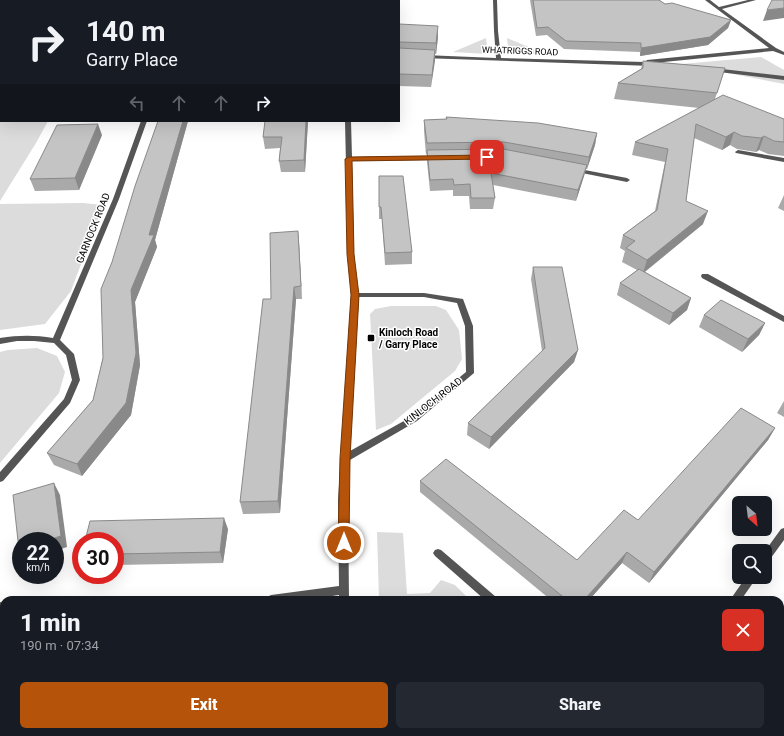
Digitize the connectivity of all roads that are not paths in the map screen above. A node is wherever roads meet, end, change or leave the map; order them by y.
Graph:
1 (495, 0) edge
2 (707, 0) edge
3 (754, 0) edge
4 (719, 8) junction
5 (774, 49) junction
6 (784, 54) edge
7 (420, 56) edge
8 (499, 59) junction
9 (640, 63) junction
10 (670, 66) edge
11 (708, 70) edge
12 (784, 78) edge
13 (144, 122) edge
14 (348, 122) edge
15 (738, 152) dead end
16 (449, 158) edge
17 (349, 159) junction
18 (784, 160) edge
19 (564, 169) edge
20 (627, 180) dead end
21 (705, 276) dead end
22 (355, 295) junction
23 (784, 319) edge
24 (0, 341) edge
25 (56, 341) junction
26 (345, 458) junction
27 (0, 478) edge
28 (784, 532) edge
29 (772, 549) edge
30 (438, 553) dead end
31 (747, 584) edge
32 (343, 595) edge
33 (329, 596) edge
34 (487, 596) edge
35 (738, 596) edge

1 - 8 street
2 - 4 street
3 - 4 street
4 - 5 street
5 - 6 street
5 - 9 street, WHATRIGGS ROAD
7 - 8 street, WHATRIGGS ROAD
8 - 9 street, WHATRIGGS ROAD
9 - 10 street, WHATRIGGS ROAD
11 - 12 street
13 - 25 street, GARNOCK ROAD
14 - 17 street
15 - 18 street
16 - 17 street
17 - 22 street
19 - 20 street
21 - 23 street
22 - 26 street
22 - 26 street, KINLOCH ROAD
24 - 25 street
25 - 27 street
26 - 32 street
28 - 29 street
30 - 34 street
31 - 35 street
32 - 33 street

